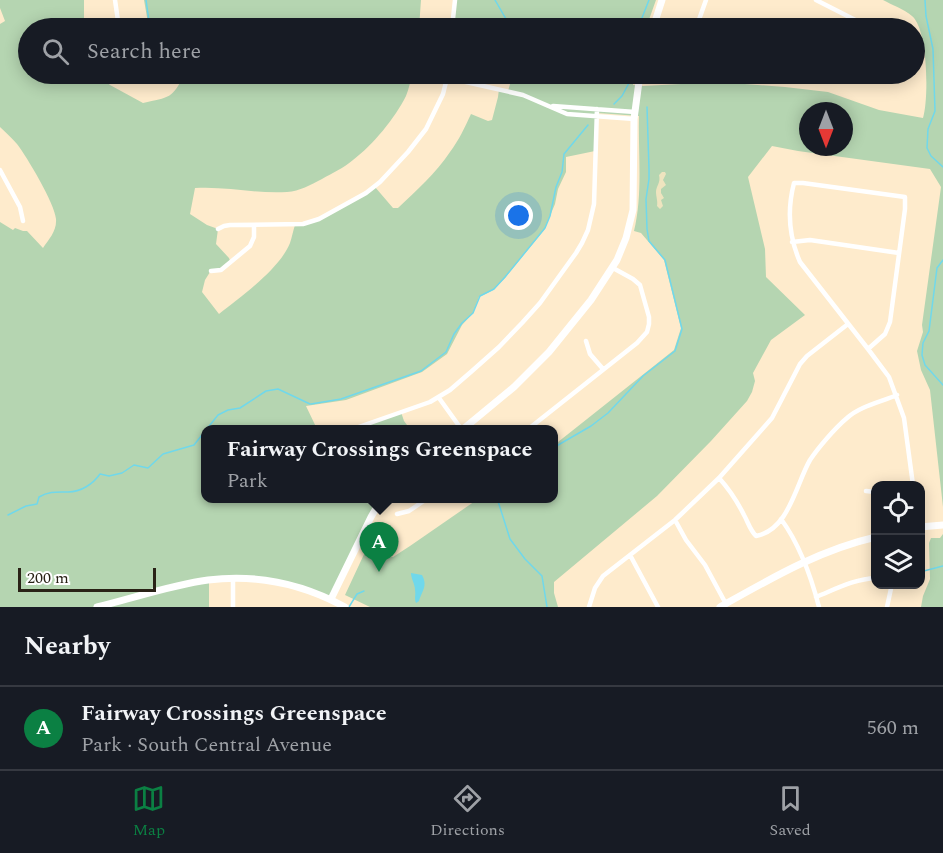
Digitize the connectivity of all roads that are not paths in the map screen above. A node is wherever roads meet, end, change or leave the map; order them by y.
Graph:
1 (115, 0) edge
2 (455, 0) edge
3 (663, 0) edge
4 (706, 0) edge
5 (816, 0) edge
6 (118, 18) edge
7 (453, 18) edge
8 (657, 18) edge
9 (700, 18) edge
10 (851, 18) edge
11 (446, 84) edge
12 (480, 84) edge
13 (638, 84) edge
14 (548, 105) junction
15 (597, 109) junction
16 (634, 115) junction
17 (596, 116) junction
18 (0, 170) edge
19 (23, 221) dead end
20 (254, 226) junction
21 (218, 229) dead end
22 (792, 242) junction
23 (898, 254) junction
24 (613, 268) junction
25 (211, 272) dead end
26 (848, 324) junction
27 (586, 341) dead end
28 (868, 349) junction
29 (603, 369) junction
30 (897, 395) junction
31 (439, 398) junction
32 (362, 425) edge
33 (459, 425) edge
34 (467, 425) edge
35 (532, 425) edge
36 (719, 478) junction
37 (912, 481) edge
38 (866, 491) dead end
39 (871, 492) edge
40 (379, 503) edge
41 (421, 503) edge
42 (397, 513) dead end
43 (781, 519) junction
44 (675, 520) junction
45 (942, 525) edge
46 (925, 527) edge
47 (871, 538) edge
48 (630, 555) junction
49 (804, 561) junction
50 (871, 578) edge
51 (233, 579) junction
52 (891, 589) edge
53 (816, 597) junction
54 (332, 600) junction
55 (723, 605) edge
56 (97, 607) edge
57 (233, 607) edge
58 (345, 607) edge
59 (589, 607) edge
60 (658, 607) edge
61 (819, 607) edge
62 (887, 607) edge

1 - 6 street
2 - 7 street
3 - 8 street
4 - 9 street
5 - 10 street
11 - 20 street
12 - 14 street
13 - 16 street
14 - 15 street
14 - 17 street
15 - 16 street
15 - 17 street
16 - 17 street
16 - 24 street
17 - 31 street
18 - 19 street
20 - 21 street
20 - 25 street
22 - 23 street
22 - 23 street
22 - 26 street
23 - 28 street
24 - 29 street
24 - 34 street
26 - 28 street
26 - 36 street
27 - 29 street
28 - 30 street
29 - 35 street
30 - 37 street
30 - 43 street
31 - 32 street
31 - 33 street
36 - 43 street
36 - 44 street
38 - 39 street
40 - 54 street
41 - 42 street
43 - 49 street
44 - 48 street
44 - 55 street
45 - 46 street
47 - 49 street
48 - 59 street
48 - 60 street
49 - 53 street
49 - 55 street
50 - 53 street
51 - 54 street
51 - 56 street
51 - 57 street
52 - 62 street
53 - 61 street
54 - 58 street

